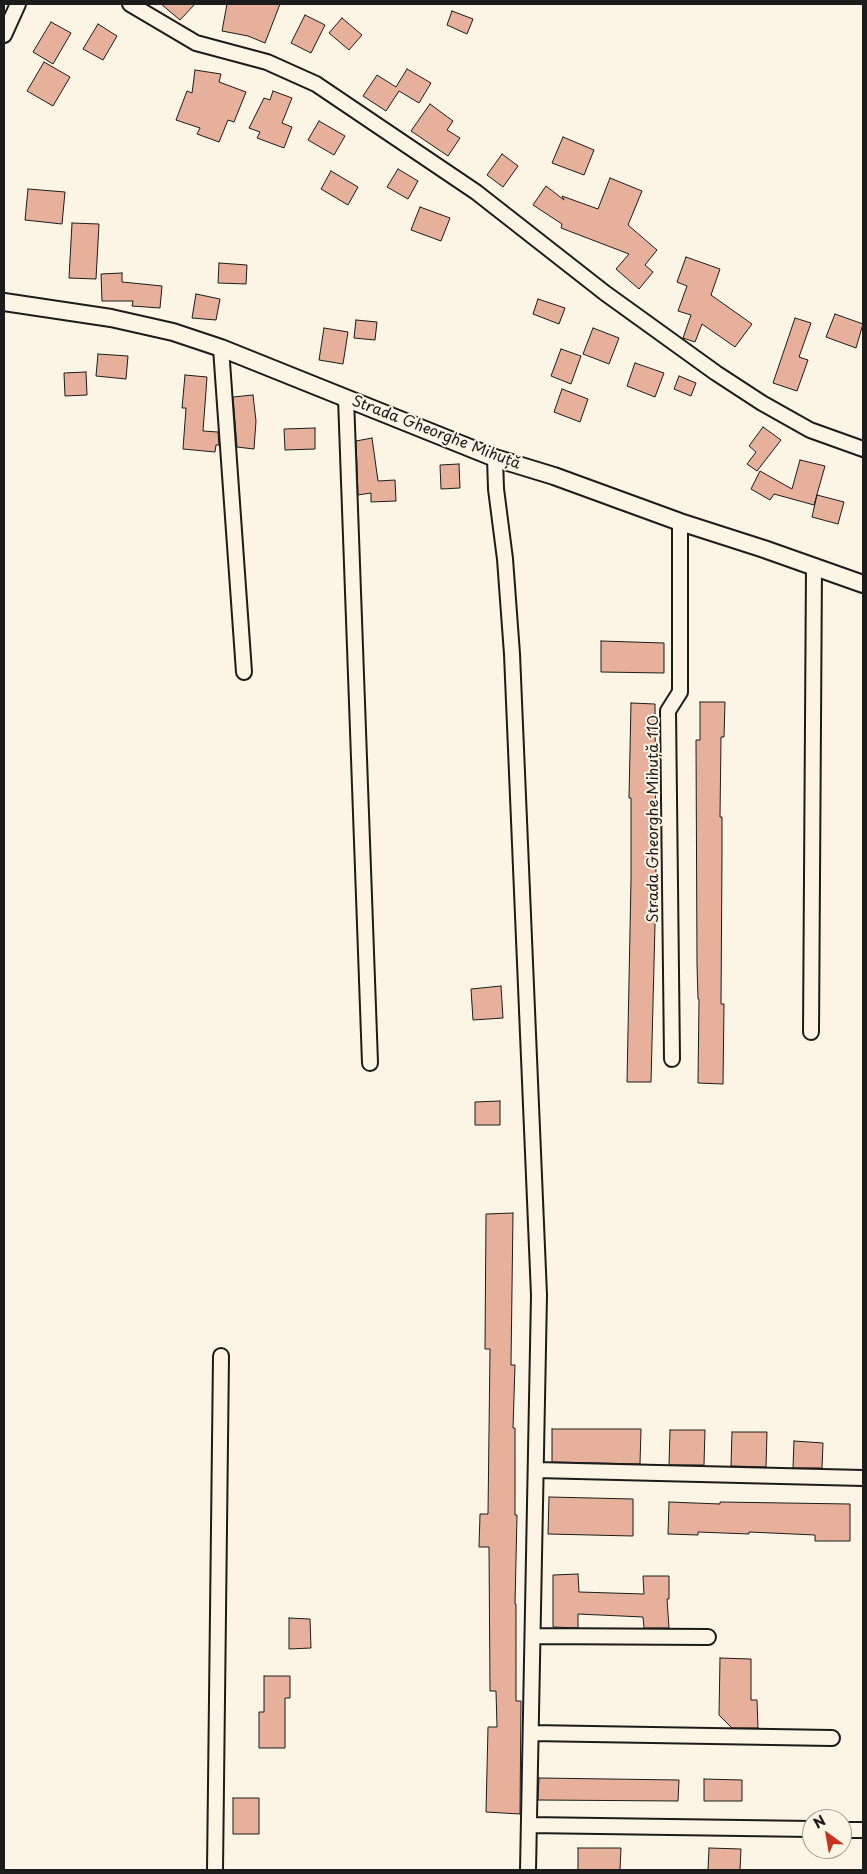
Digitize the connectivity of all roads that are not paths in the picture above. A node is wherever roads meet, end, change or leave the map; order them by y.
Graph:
1 (18, 4) edge
2 (130, 4) edge
3 (4, 35) edge
4 (4, 302) edge
5 (221, 348) junction
6 (346, 398) junction
7 (863, 449) edge
8 (495, 458) junction
9 (680, 522) junction
10 (814, 566) junction
11 (863, 584) edge
12 (244, 672) dead end
13 (811, 1032) dead end
14 (672, 1058) dead end
15 (370, 1063) dead end
16 (221, 1356) dead end
17 (536, 1470) junction
18 (863, 1478) edge
19 (533, 1636) junction
20 (708, 1637) dead end
21 (531, 1733) junction
22 (832, 1738) dead end
23 (529, 1825) junction
24 (802, 1830) edge
25 (215, 1870) edge
26 (528, 1870) edge

1 - 3 street
2 - 7 street
4 - 5 street, Strada Gheorghe Mihuță
5 - 6 street, Strada Gheorghe Mihuță
5 - 12 street
6 - 8 street, Strada Gheorghe Mihuță
6 - 15 street
8 - 9 street, Strada Gheorghe Mihuță
8 - 17 street
9 - 10 street, Strada Gheorghe Mihuță
9 - 14 street, Strada Gheorghe Mihuță 110
10 - 11 street, Strada Gheorghe Mihuță
10 - 13 street
16 - 25 street
17 - 18 street
17 - 19 street
19 - 20 street
19 - 21 street
21 - 22 street
21 - 23 street
23 - 24 street
23 - 26 street

